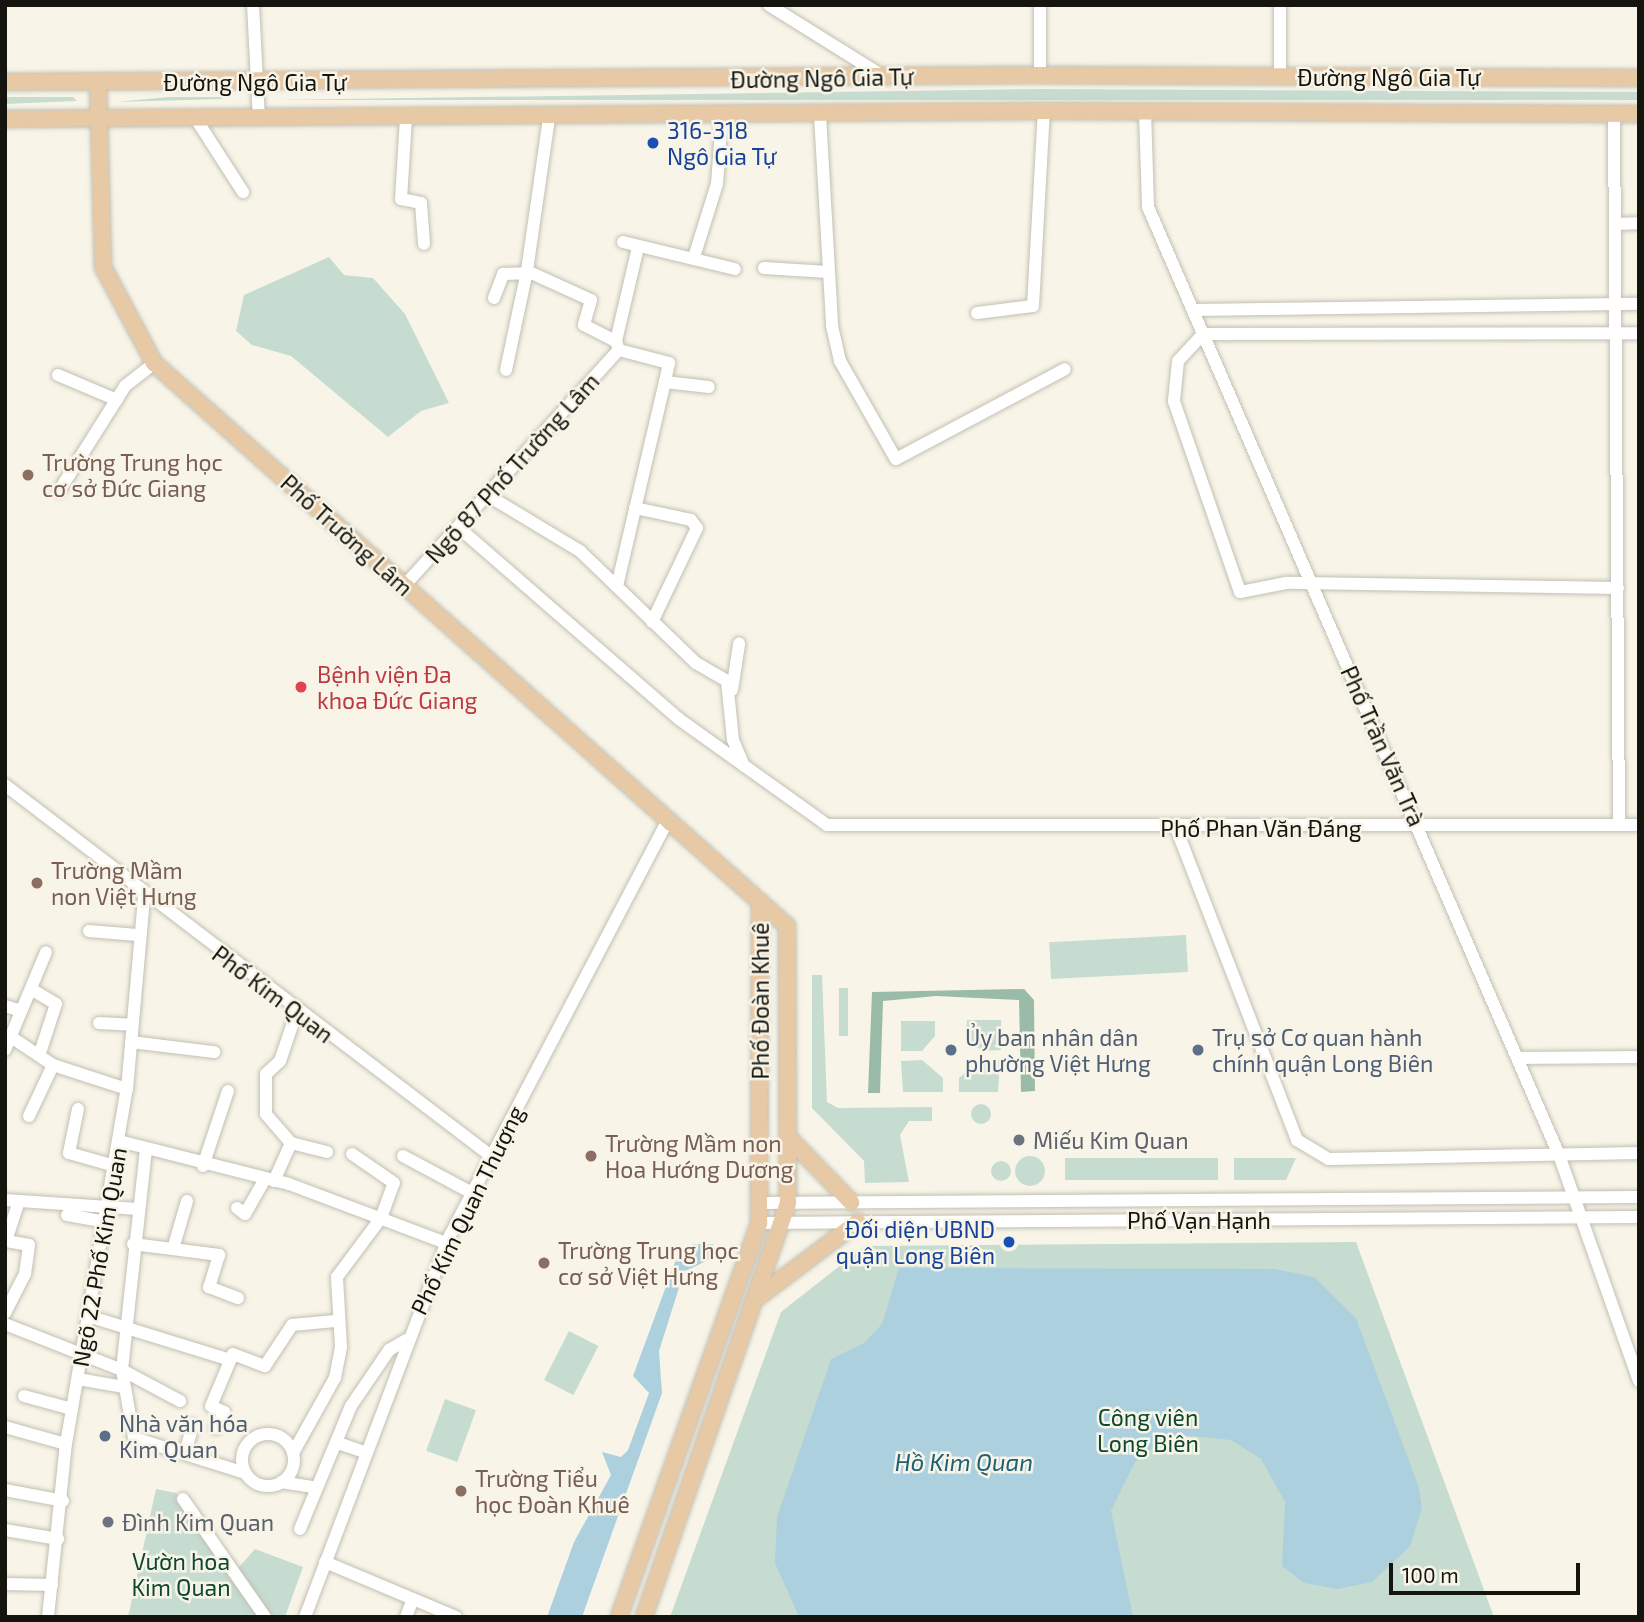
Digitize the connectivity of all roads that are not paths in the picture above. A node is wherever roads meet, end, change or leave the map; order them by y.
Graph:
1 (253, 5) edge
2 (769, 5) edge
3 (1041, 5) edge
4 (1280, 5) edge
5 (1040, 75) junction
6 (1280, 76) junction
7 (885, 77) junction
8 (1639, 78) edge
9 (5, 82) edge
10 (257, 82) junction
11 (98, 83) junction
12 (1044, 111) junction
13 (1145, 111) junction
14 (1614, 114) junction
15 (1639, 114) edge
16 (820, 115) junction
17 (722, 117) junction
18 (406, 118) junction
19 (549, 118) junction
20 (5, 119) edge
21 (98, 119) junction
22 (196, 119) junction
23 (259, 119) junction
24 (243, 192) dead end
25 (1639, 223) edge
26 (1615, 224) junction
27 (623, 242) dead end
28 (424, 244) dead end
29 (638, 247) junction
30 (695, 254) junction
31 (764, 268) dead end
32 (736, 269) dead end
33 (527, 272) junction
34 (828, 272) junction
35 (494, 298) dead end
36 (1616, 304) junction
37 (1639, 304) edge
38 (1193, 310) junction
39 (976, 313) dead end
40 (1639, 333) edge
41 (1203, 334) junction
42 (1616, 334) junction
43 (618, 346) junction
44 (153, 363) junction
45 (1065, 369) dead end
46 (506, 370) dead end
47 (58, 374) dead end
48 (665, 382) junction
49 (709, 387) dead end
50 (117, 400) junction
51 (59, 491) dead end
52 (487, 495) junction
53 (635, 508) junction
54 (458, 527) junction
55 (404, 586) junction
56 (617, 586) junction
57 (1313, 588) junction
58 (1618, 588) junction
59 (652, 622) junction
60 (739, 644) dead end
61 (732, 690) junction
62 (746, 771) junction
63 (5, 785) edge
64 (668, 821) junction
65 (1619, 825) junction
66 (1639, 825) edge
67 (1419, 827) junction
68 (1176, 828) junction
69 (144, 897) junction
70 (760, 902) junction
71 (89, 931) dead end
72 (137, 935) junction
73 (46, 951) dead end
74 (32, 989) junction
75 (5, 1006) edge
76 (21, 1011) junction
77 (297, 1012) junction
78 (99, 1023) dead end
79 (132, 1025) junction
80 (11, 1037) junction
81 (131, 1041) junction
82 (5, 1050) edge
83 (214, 1052) dead end
84 (40, 1053) junction
85 (1639, 1057) edge
86 (1518, 1058) junction
87 (53, 1065) junction
88 (127, 1089) junction
89 (228, 1091) dead end
90 (78, 1109) dead end
91 (29, 1116) dead end
92 (788, 1137) junction
93 (119, 1141) junction
94 (291, 1143) junction
95 (146, 1149) junction
96 (327, 1152) dead end
97 (1639, 1153) edge
98 (352, 1154) dead end
99 (1559, 1155) junction
100 (403, 1156) dead end
101 (491, 1156) junction
102 (111, 1165) junction
103 (203, 1166) junction
104 (270, 1180) junction
105 (472, 1193) junction
106 (1576, 1197) junction
107 (1639, 1197) edge
108 (12, 1201) edge
109 (187, 1201) dead end
110 (851, 1202) junction
111 (761, 1203) junction
112 (788, 1203) junction
113 (108, 1207) junction
114 (237, 1208) dead end
115 (138, 1209) junction
116 (67, 1215) dead end
117 (1583, 1217) junction
118 (1639, 1217) edge
119 (381, 1218) junction
120 (102, 1221) junction
121 (783, 1222) junction
122 (858, 1222) junction
123 (759, 1223) junction
124 (446, 1243) junction
125 (133, 1244) junction
126 (173, 1249) junction
127 (758, 1297) junction
128 (237, 1298) dead end
129 (5, 1313) edge
130 (88, 1316) junction
131 (335, 1321) junction
132 (5, 1324) edge
133 (127, 1325) junction
134 (406, 1340) junction
135 (82, 1357) junction
136 (230, 1360) junction
137 (122, 1370) junction
138 (78, 1379) junction
139 (1639, 1381) edge
140 (124, 1387) junction
141 (24, 1396) dead end
142 (180, 1401) dead end
143 (72, 1409) junction
144 (192, 1425) dead end
145 (5, 1427) edge
146 (216, 1428) dead end
147 (338, 1443) junction
148 (66, 1444) junction
149 (364, 1452) junction
150 (185, 1453) junction
151 (292, 1453) junction
152 (246, 1473) junction
153 (281, 1482) junction
154 (312, 1487) junction
155 (5, 1490) edge
156 (183, 1499) dead end
157 (63, 1501) junction
158 (300, 1529) dead end
159 (5, 1530) edge
160 (58, 1539) junction
161 (325, 1562) junction
162 (5, 1584) edge
163 (52, 1585) junction
164 (413, 1599) junction
165 (48, 1617) edge
166 (265, 1617) edge
167 (305, 1617) edge
168 (406, 1617) edge
169 (456, 1617) edge
170 (619, 1617) edge
171 (644, 1617) edge

1 - 10 street
2 - 7 street
3 - 5 street
4 - 6 street
5 - 6 main road, Đường Ngô Gia Tự
5 - 7 main road, Đường Ngô Gia Tự
6 - 8 main road, Đường Ngô Gia Tự
7 - 10 main road, Đường Ngô Gia Tự
9 - 11 main road, Đường Ngô Gia Tự
10 - 11 main road, Đường Ngô Gia Tự
10 - 23 street
11 - 21 main road, Phố Trường Lâm
12 - 13 main road, Đường Ngô Gia Tự
12 - 16 main road, Đường Ngô Gia Tự
12 - 39 street
13 - 14 main road, Đường Ngô Gia Tự
13 - 38 street, Phố Trần Văn Trà
14 - 15 main road, Đường Ngô Gia Tự
14 - 26 street
16 - 17 main road, Đường Ngô Gia Tự
16 - 34 street
17 - 19 main road, Đường Ngô Gia Tự
17 - 30 street
18 - 19 main road, Đường Ngô Gia Tự
18 - 23 main road, Đường Ngô Gia Tự
18 - 28 street
19 - 33 street
20 - 21 main road, Đường Ngô Gia Tự
21 - 22 main road, Đường Ngô Gia Tự
21 - 44 main road, Phố Trường Lâm
22 - 23 main road, Đường Ngô Gia Tự
22 - 24 street
25 - 26 street
26 - 36 street
27 - 29 street
29 - 30 street
29 - 43 street
30 - 32 street
31 - 34 street
33 - 35 street
33 - 43 street
33 - 46 street
34 - 45 street
36 - 37 street
36 - 38 street
36 - 42 street
38 - 41 street, Phố Trần Văn Trà
40 - 42 street
41 - 42 street
41 - 57 street, Phố Trần Văn Trà
41 - 57 street
42 - 58 street
43 - 48 street
43 - 52 street, Ngõ 87 Phố Trường Lâm
44 - 50 street
44 - 55 main road, Phố Trường Lâm
47 - 50 street
48 - 49 street
48 - 53 street
50 - 51 street
52 - 54 street, Ngõ 87 Phố Trường Lâm
52 - 56 street
53 - 56 street
53 - 59 street
54 - 55 street, Ngõ 87 Phố Trường Lâm
54 - 62 street, Phố Phan Văn Đáng
55 - 64 main road, Phố Trường Lâm
56 - 59 street
57 - 58 street
57 - 67 street, Phố Trần Văn Trà
58 - 65 street
59 - 61 street
60 - 61 street
61 - 62 street
62 - 68 street, Phố Phan Văn Đáng
63 - 69 street, Phố Kim Quan
64 - 70 main road, Phố Trường Lâm
64 - 101 street, Phố Kim Quan Thượng
65 - 66 street, Phố Phan Văn Đáng
65 - 67 street, Phố Phan Văn Đáng
67 - 68 street, Phố Phan Văn Đáng
67 - 86 street, Phố Trần Văn Trà
68 - 99 street
69 - 72 street, Ngõ 22 Phố Kim Quan
69 - 77 street, Phố Kim Quan
70 - 92 main road, Phố Đoàn Khuê
70 - 111 main road, Phố Đoàn Khuê
71 - 72 street
72 - 79 street, Ngõ 22 Phố Kim Quan
73 - 74 street
74 - 76 street
74 - 84 street
75 - 76 street
76 - 80 street
77 - 94 street
77 - 101 street, Phố Kim Quan
78 - 79 street
79 - 81 street, Ngõ 22 Phố Kim Quan
80 - 82 street
80 - 84 street
81 - 83 street
81 - 88 street, Ngõ 22 Phố Kim Quan
84 - 87 street
85 - 86 street
86 - 99 street, Phố Trần Văn Trà
87 - 88 street
87 - 91 street
88 - 93 street, Ngõ 22 Phố Kim Quan
89 - 103 street
90 - 102 street
92 - 110 main road
92 - 112 main road, Phố Đoàn Khuê
93 - 95 street
93 - 102 street, Ngõ 22 Phố Kim Quan
94 - 96 street
94 - 104 street
95 - 103 street
95 - 115 street
97 - 99 street
98 - 119 street
99 - 106 street, Phố Trần Văn Trà
100 - 105 street
101 - 105 street, Phố Kim Quan Thượng
102 - 113 street, Ngõ 22 Phố Kim Quan
103 - 104 street
104 - 114 street
104 - 119 street
105 - 124 street, Phố Kim Quan Thượng
106 - 107 street, Phố Vạn Hạnh
106 - 110 street, Phố Vạn Hạnh
106 - 117 street, Phố Trần Văn Trà
108 - 113 street
108 - 129 street
109 - 126 street
110 - 112 street, Phố Vạn Hạnh
111 - 112 street, Phố Vạn Hạnh
111 - 123 main road, Phố Đoàn Khuê
112 - 121 main road, Phố Đoàn Khuê
113 - 115 street
113 - 120 street, Ngõ 22 Phố Kim Quan
115 - 125 street
116 - 120 street
117 - 118 street, Phố Vạn Hạnh
117 - 122 street, Phố Vạn Hạnh
117 - 139 street, Phố Trần Văn Trà
119 - 124 street
119 - 131 street
120 - 130 street, Ngõ 22 Phố Kim Quan
121 - 122 street, Phố Vạn Hạnh
121 - 123 street, Phố Vạn Hạnh
121 - 127 main road, Phố Đoàn Khuê
122 - 127 main road
123 - 170 main road, Phố Đoàn Khuê
124 - 134 street, Phố Kim Quan Thượng
125 - 126 street
125 - 133 street
126 - 128 street
127 - 171 main road, Phố Đoàn Khuê
130 - 133 street
130 - 135 street, Ngõ 22 Phố Kim Quan
131 - 136 street
131 - 151 street
132 - 135 street
133 - 136 street
133 - 137 street
134 - 147 street
134 - 149 street, Phố Kim Quan Thượng
135 - 137 street
135 - 138 street, Ngõ 22 Phố Kim Quan
136 - 146 street
137 - 140 street
137 - 142 street
138 - 140 street
138 - 143 street, Ngõ 22 Phố Kim Quan
140 - 150 street
141 - 143 street
143 - 148 street, Ngõ 22 Phố Kim Quan
144 - 150 street
145 - 148 street
147 - 149 street
147 - 154 street
148 - 157 street, Ngõ 22 Phố Kim Quan
149 - 161 street, Phố Kim Quan Thượng
150 - 152 street
151 - 152 street
151 - 153 street
152 - 153 street
153 - 154 street
154 - 158 street
155 - 157 street
156 - 166 street
157 - 160 street, Ngõ 22 Phố Kim Quan
159 - 160 street
160 - 163 street, Ngõ 22 Phố Kim Quan
161 - 164 street
161 - 167 street, Phố Kim Quan Thượng
162 - 163 street
163 - 165 street, Ngõ 22 Phố Kim Quan
164 - 168 street
164 - 169 street

